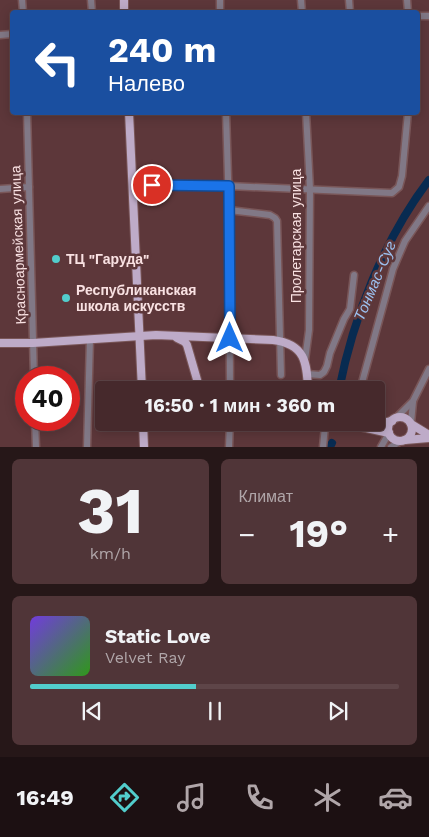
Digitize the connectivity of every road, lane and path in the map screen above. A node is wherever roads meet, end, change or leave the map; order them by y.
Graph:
1 (27, 115) edge
2 (129, 115) edge
3 (226, 115) edge
4 (306, 115) edge
5 (408, 115) edge
6 (133, 185) junction
7 (229, 186) junction
8 (29, 187) junction
9 (0, 189) edge
10 (310, 190) junction
11 (429, 206) edge
12 (230, 210) junction
13 (354, 275) dead end
14 (168, 335) junction
15 (139, 336) junction
16 (193, 337) junction
17 (230, 338) junction
18 (90, 339) junction
19 (280, 341) junction
20 (0, 343) edge
21 (33, 343) junction
22 (187, 345) junction
23 (0, 348) edge
24 (305, 360) junction
25 (34, 366) edge
26 (429, 369) edge
27 (307, 374) junction
28 (280, 375) dead end
29 (142, 381) edge
30 (197, 381) edge
31 (230, 381) edge
32 (307, 381) edge
33 (362, 381) edge
34 (413, 401) junction
35 (393, 420) junction
36 (385, 421) edge
37 (411, 423) junction
38 (35, 431) edge
39 (143, 431) edge
40 (230, 431) edge
41 (324, 431) edge
42 (381, 431) edge
43 (389, 433) junction
44 (429, 437) edge
45 (403, 440) junction
46 (36, 447) edge
47 (87, 447) edge
48 (144, 447) edge
49 (229, 447) edge
50 (323, 447) edge
51 (381, 447) edge
52 (391, 447) edge

1 - 8 street, Красноармейская улица
2 - 6 main road
3 - 7 street
4 - 10 street, Пролетарская улица
5 - 10 street
6 - 7 street
6 - 15 main road
7 - 10 street
7 - 12 street
8 - 9 street
8 - 21 street, Красноармейская улица
10 - 24 street, Пролетарская улица
11 - 33 street
12 - 17 street
12 - 19 street
13 - 27 street
14 - 15 main road
14 - 16 main road
14 - 22 main road
15 - 18 main road
15 - 29 main road
16 - 17 main road
16 - 22 main road
17 - 19 main road
17 - 31 street
18 - 21 main road
18 - 47 street
19 - 24 main road
19 - 28 street
20 - 21 main road
21 - 23 main road
21 - 25 street, Красноармейская улица
22 - 30 main road
24 - 27 main road
26 - 34 street
27 - 32 main road
34 - 35 street
34 - 37 street
35 - 36 main road
35 - 37 main road
35 - 43 main road
37 - 44 main road
37 - 45 main road
38 - 46 street
39 - 48 main road
40 - 49 street
41 - 50 street
42 - 43 main road
43 - 45 main road
43 - 51 street
44 - 45 main road
45 - 52 street

